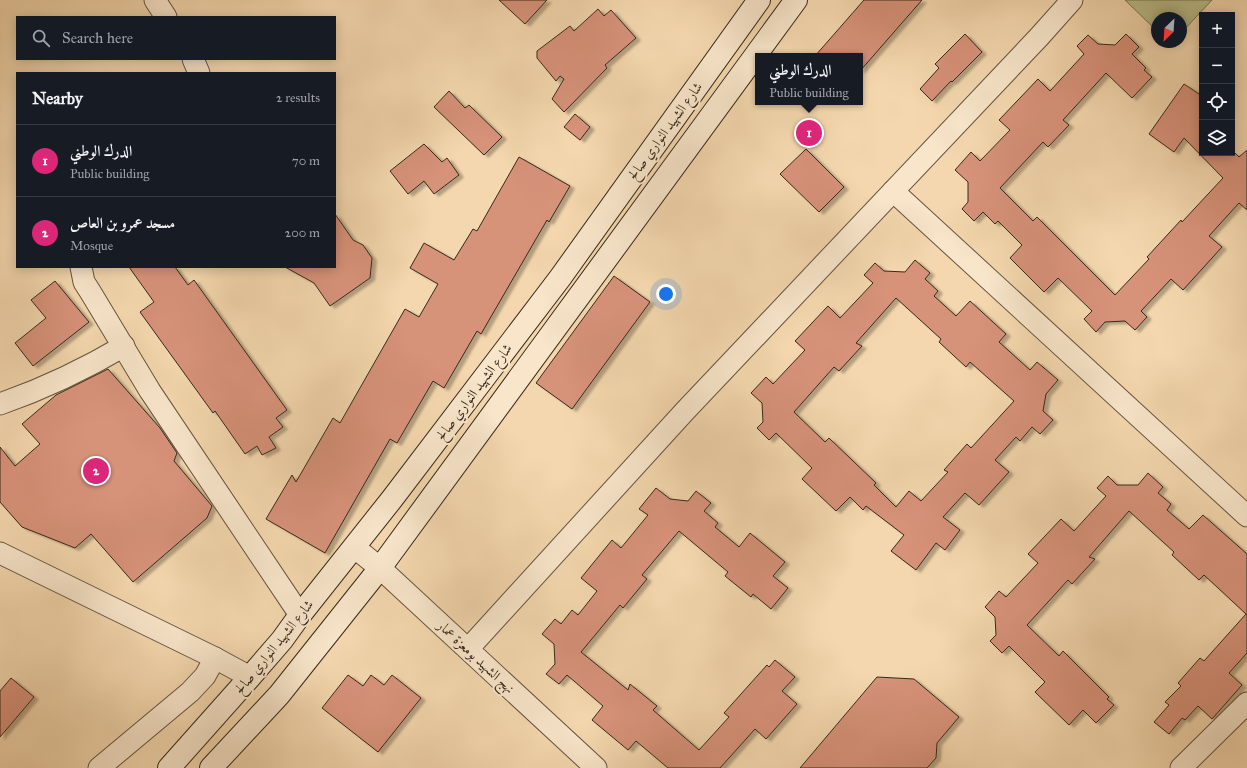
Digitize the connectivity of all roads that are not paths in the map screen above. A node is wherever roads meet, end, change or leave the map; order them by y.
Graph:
1 (155, 0) edge
2 (759, 0) edge
3 (796, 0) edge
4 (1072, 0) edge
5 (165, 16) edge
6 (757, 53) edge
7 (755, 56) edge
8 (193, 60) edge
9 (199, 72) edge
10 (893, 191) junction
11 (80, 268) edge
12 (124, 346) junction
13 (0, 404) edge
14 (1247, 516) edge
15 (354, 547) junction
16 (0, 553) edge
17 (380, 568) junction
18 (300, 615) junction
19 (468, 650) junction
20 (215, 658) junction
21 (250, 677) junction
22 (1247, 703) edge
23 (99, 768) edge
24 (169, 768) edge
25 (211, 768) edge
26 (596, 768) edge
27 (1181, 768) edge

1 - 5 street
2 - 15 street, شارع الشهيد النواري صالح
3 - 6 street, شارع الشهيد النواري صالح
4 - 10 street
7 - 17 street, شارع الشهيد النواري صالح
8 - 9 street
10 - 14 street
10 - 19 street
11 - 12 street
12 - 13 street
12 - 18 street
15 - 17 street, نهج الشهيد بومعزة عمار
15 - 18 street, شارع الشهيد النواري صالح
16 - 20 street
17 - 19 street, نهج الشهيد بومعزة عمار
17 - 25 street, شارع الشهيد النواري صالح
18 - 21 street, شارع الشهيد النواري صالح
19 - 26 street, نهج الشهيد بومعزة عمار
20 - 21 street
20 - 23 street
21 - 24 street, شارع الشهيد النواري صالح
22 - 27 street

